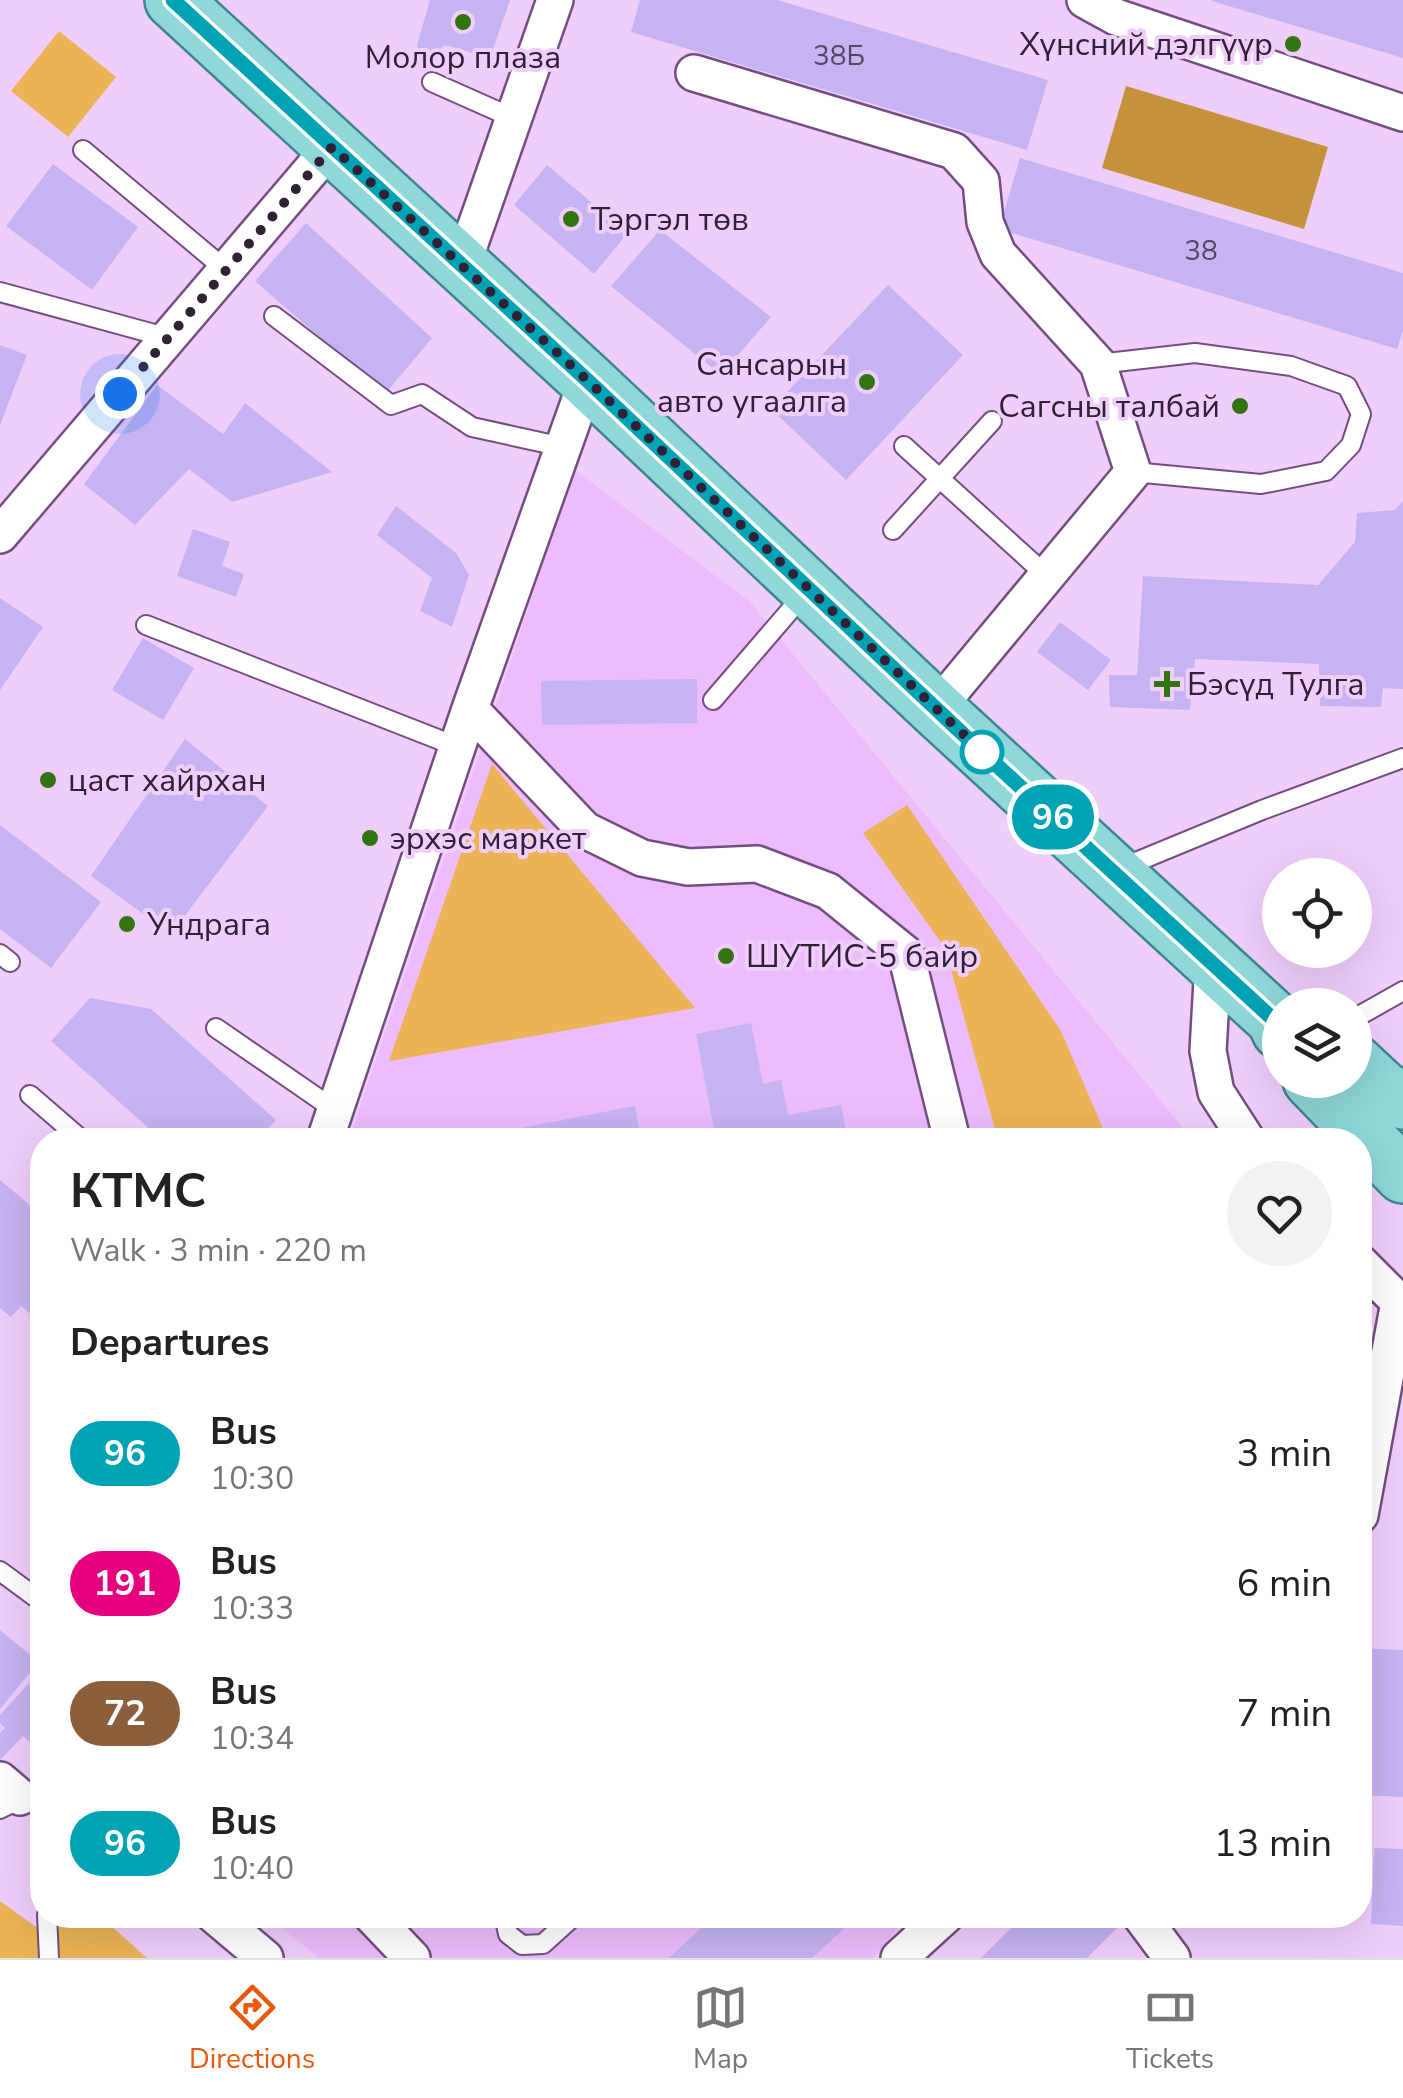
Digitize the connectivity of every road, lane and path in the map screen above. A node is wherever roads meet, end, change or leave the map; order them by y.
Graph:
1 (555, 0) edge
2 (1085, 0) edge
3 (197, 9) edge
4 (694, 73) dead end
5 (432, 82) dead end
6 (1403, 113) edge
7 (513, 118) junction
8 (332, 147) junction
9 (82, 150) dead end
10 (462, 266) junction
11 (226, 270) junction
12 (0, 292) edge
13 (274, 316) dead end
14 (169, 338) junction
15 (1098, 364) junction
16 (587, 380) junction
17 (992, 421) dead end
18 (904, 446) dead end
19 (563, 447) junction
20 (1133, 472) junction
21 (939, 478) junction
22 (893, 530) dead end
23 (0, 535) edge
24 (1047, 576) junction
25 (809, 588) junction
26 (146, 625) dead end
27 (713, 700) dead end
28 (936, 709) junction
29 (470, 710) junction
30 (458, 746) junction
31 (1403, 758) edge
32 (1111, 872) junction
33 (1213, 963) junction
34 (1403, 991) edge
35 (1372, 1008) edge
36 (1262, 1009) edge
37 (216, 1028) dead end
38 (1372, 1079) edge
39 (30, 1095) dead end
40 (1328, 1098) edge
41 (1403, 1101) edge
42 (330, 1125) edge
43 (68, 1128) edge
44 (949, 1128) edge
45 (1239, 1128) edge
46 (1357, 1128) edge
47 (1372, 1144) edge
48 (1403, 1176) edge
49 (1372, 1275) edge
50 (1401, 1304) edge
51 (1372, 1453) edge
52 (0, 1571) edge
53 (30, 1593) edge
54 (47, 1928) edge
55 (229, 1928) edge
56 (383, 1928) edge
57 (507, 1928) edge
58 (560, 1928) edge
59 (931, 1928) edge
60 (48, 1958) edge
61 (265, 1958) edge
62 (412, 1958) edge
63 (898, 1958) edge

1 - 7 street
2 - 6 street
3 - 8 main road
4 - 15 street
5 - 7 lane
7 - 10 street
8 - 10 main road
8 - 11 street
9 - 11 lane
10 - 16 main road
11 - 14 street
12 - 14 lane
13 - 19 lane
14 - 23 street
15 - 20 street
15 - 20 lane
16 - 19 street
16 - 25 main road
17 - 21 lane
18 - 21 lane
19 - 29 street
20 - 24 street
21 - 22 lane
21 - 24 lane
24 - 28 street
25 - 27 lane
25 - 28 main road
26 - 30 lane
28 - 32 main road
29 - 30 street
29 - 44 street
30 - 42 street
31 - 32 lane
32 - 33 main road
33 - 36 main road
33 - 45 street
34 - 35 lane
37 - 42 lane
38 - 41 main road
39 - 43 lane
40 - 46 main road
47 - 48 main road
49 - 50 street
50 - 51 street
52 - 53 lane
54 - 60 lane
55 - 61 street
56 - 62 street
57 - 58 lane
59 - 63 street

